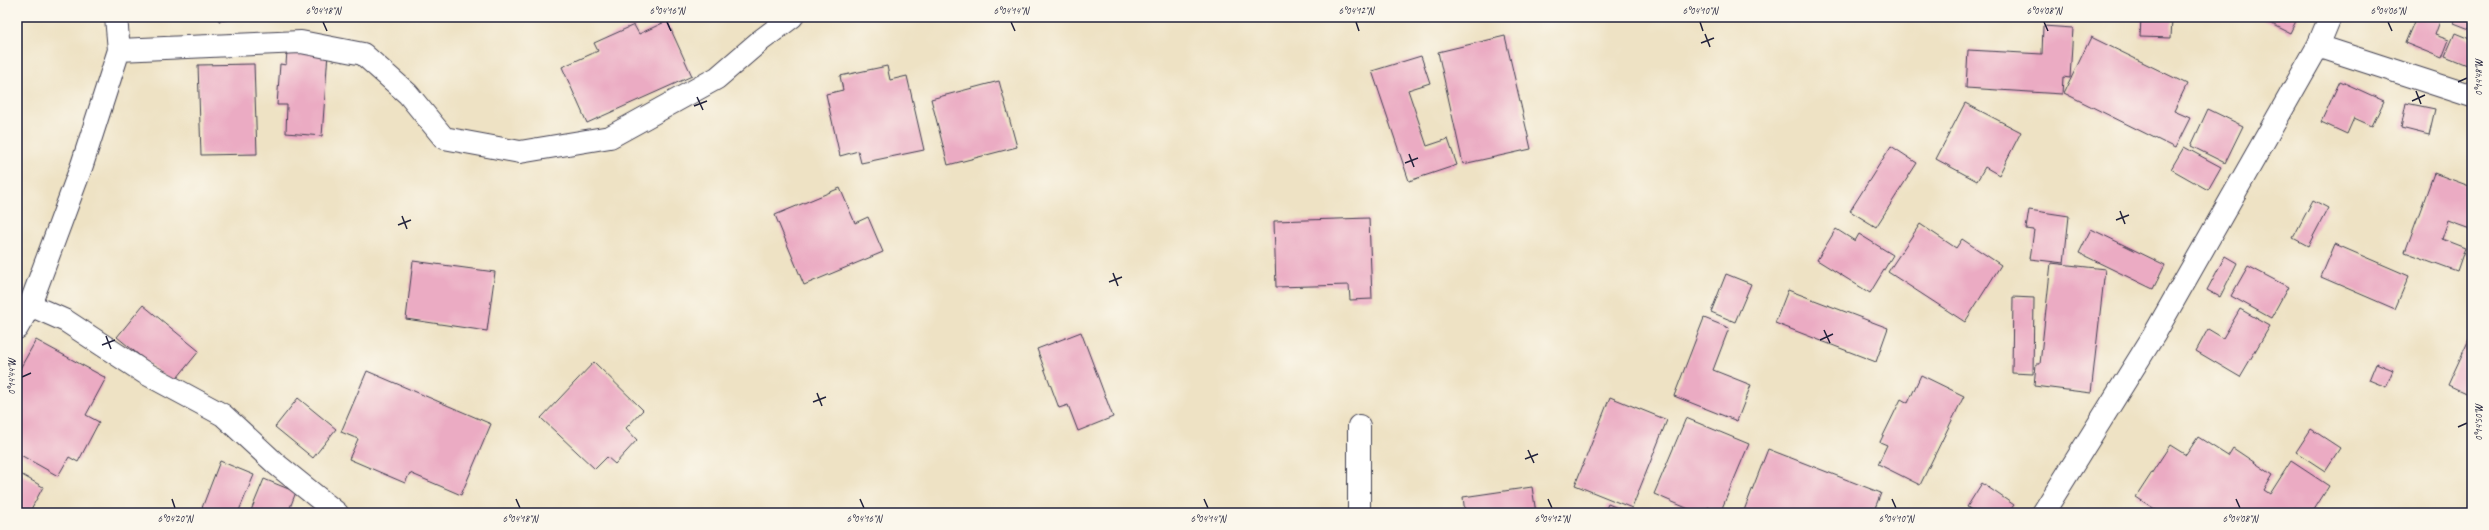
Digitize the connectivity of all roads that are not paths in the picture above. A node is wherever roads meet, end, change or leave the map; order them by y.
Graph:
1 (116, 17) edge
2 (792, 17) edge
3 (2330, 17) edge
4 (2318, 46) junction
5 (118, 50) junction
6 (2472, 96) edge
7 (30, 305) junction
8 (17, 328) edge
9 (1359, 426) dead end
10 (337, 513) edge
11 (1359, 513) edge
12 (2043, 513) edge

1 - 5 street
2 - 5 street
3 - 4 street
4 - 6 street
4 - 12 street
5 - 7 street
7 - 8 street
7 - 10 street
9 - 11 street

